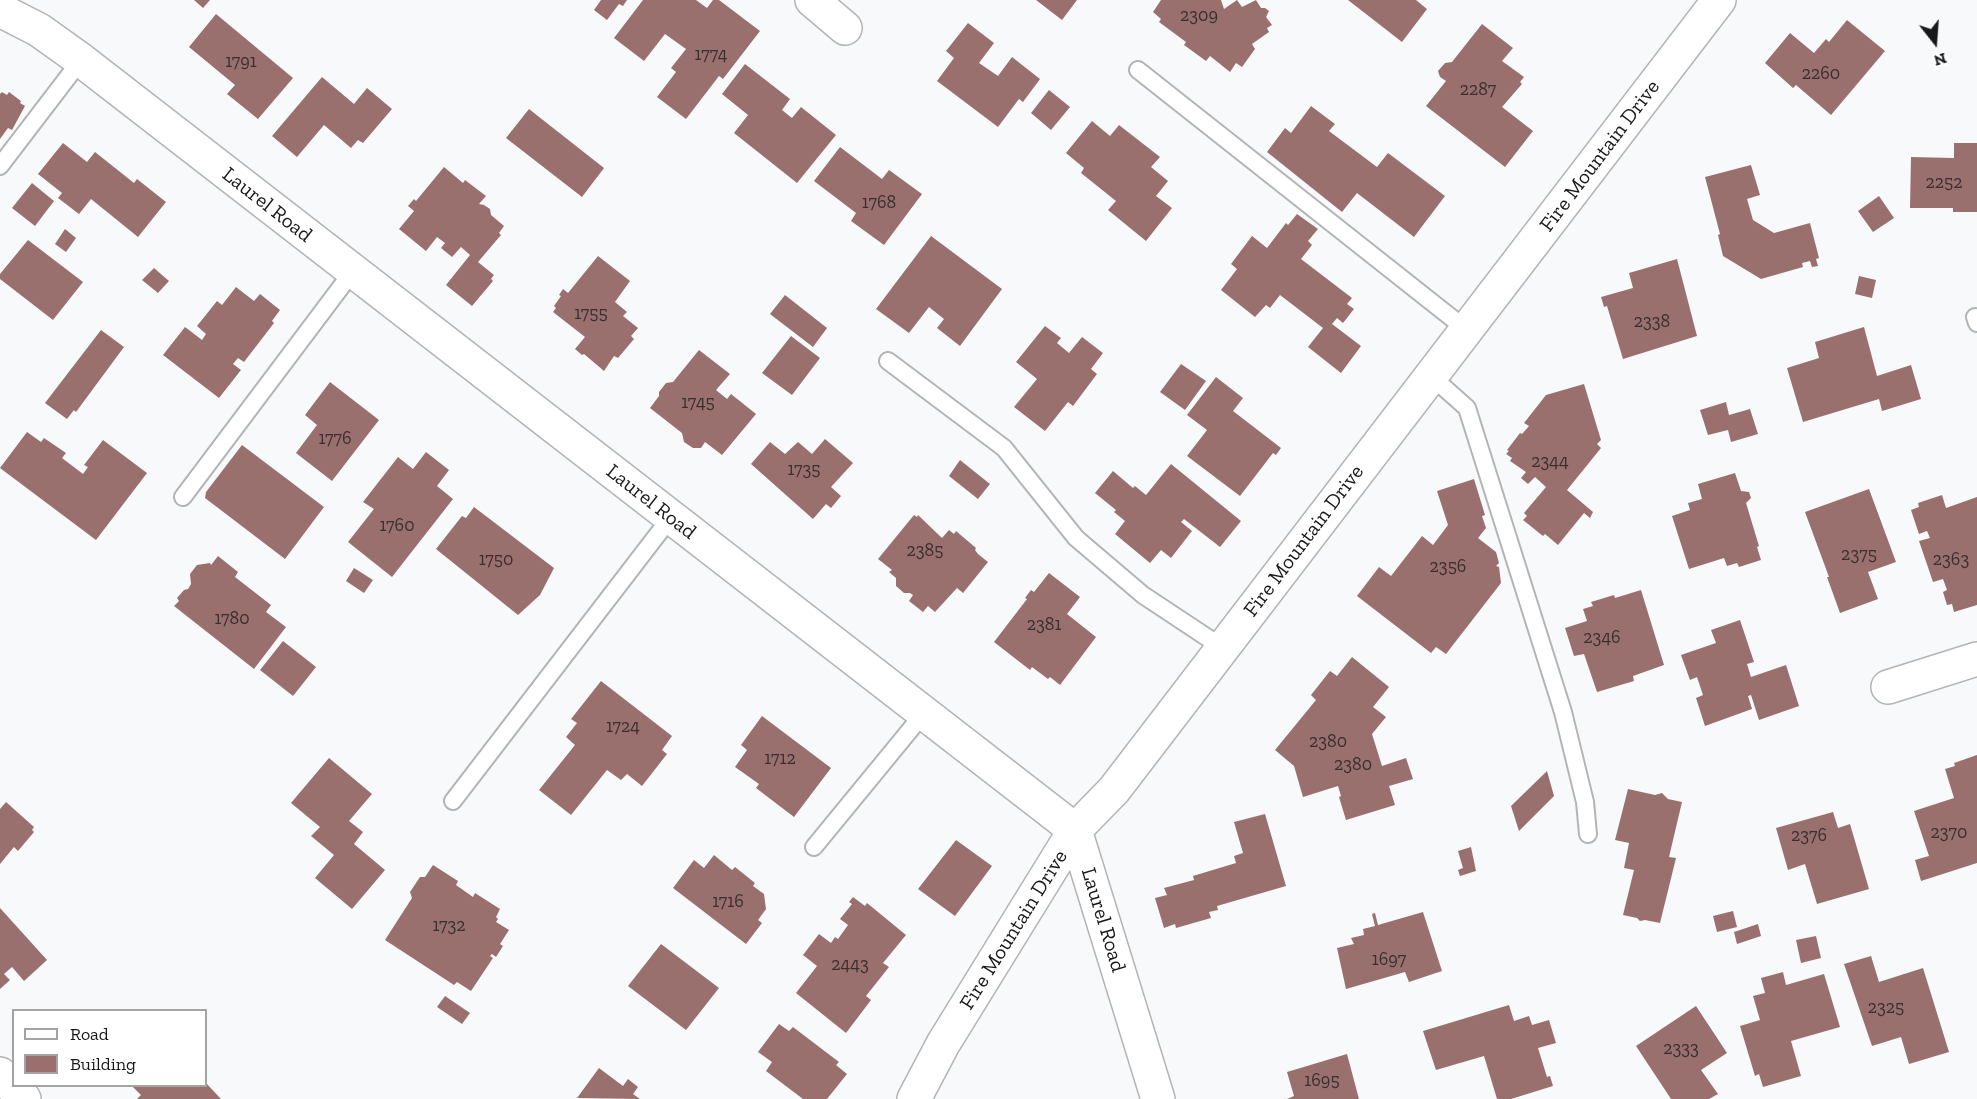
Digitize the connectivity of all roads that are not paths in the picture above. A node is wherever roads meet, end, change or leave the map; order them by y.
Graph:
1 (812, 0) edge
2 (1719, 0) edge
3 (0, 10) edge
4 (845, 28) dead end
5 (81, 60) junction
6 (1138, 70) dead end
7 (0, 166) edge
8 (353, 271) junction
9 (1467, 330) junction
10 (888, 361) dead end
11 (1431, 376) junction
12 (183, 497) dead end
13 (671, 517) junction
14 (1223, 648) junction
15 (1977, 659) edge
16 (1888, 687) dead end
17 (924, 713) junction
18 (453, 801) dead end
19 (1075, 830) junction
20 (1588, 834) dead end
21 (814, 847) dead end
22 (0, 1074) edge
23 (12, 1086) edge
24 (12, 1087) edge
25 (24, 1099) edge
26 (914, 1099) edge
27 (1158, 1099) edge

1 - 4 street
2 - 9 street, Fire Mountain Drive
3 - 5 street, Laurel Road
5 - 7 lane
5 - 8 street, Laurel Road
6 - 9 lane
8 - 12 lane
8 - 13 street, Laurel Road
9 - 11 street, Fire Mountain Drive
10 - 14 lane
11 - 14 street, Fire Mountain Drive
11 - 20 lane
13 - 17 street, Laurel Road
13 - 18 lane
14 - 19 street, Fire Mountain Drive
15 - 16 street
17 - 19 street, Laurel Road
17 - 21 lane
19 - 26 street, Fire Mountain Drive
19 - 27 street, Laurel Road
22 - 23 street
24 - 25 street

